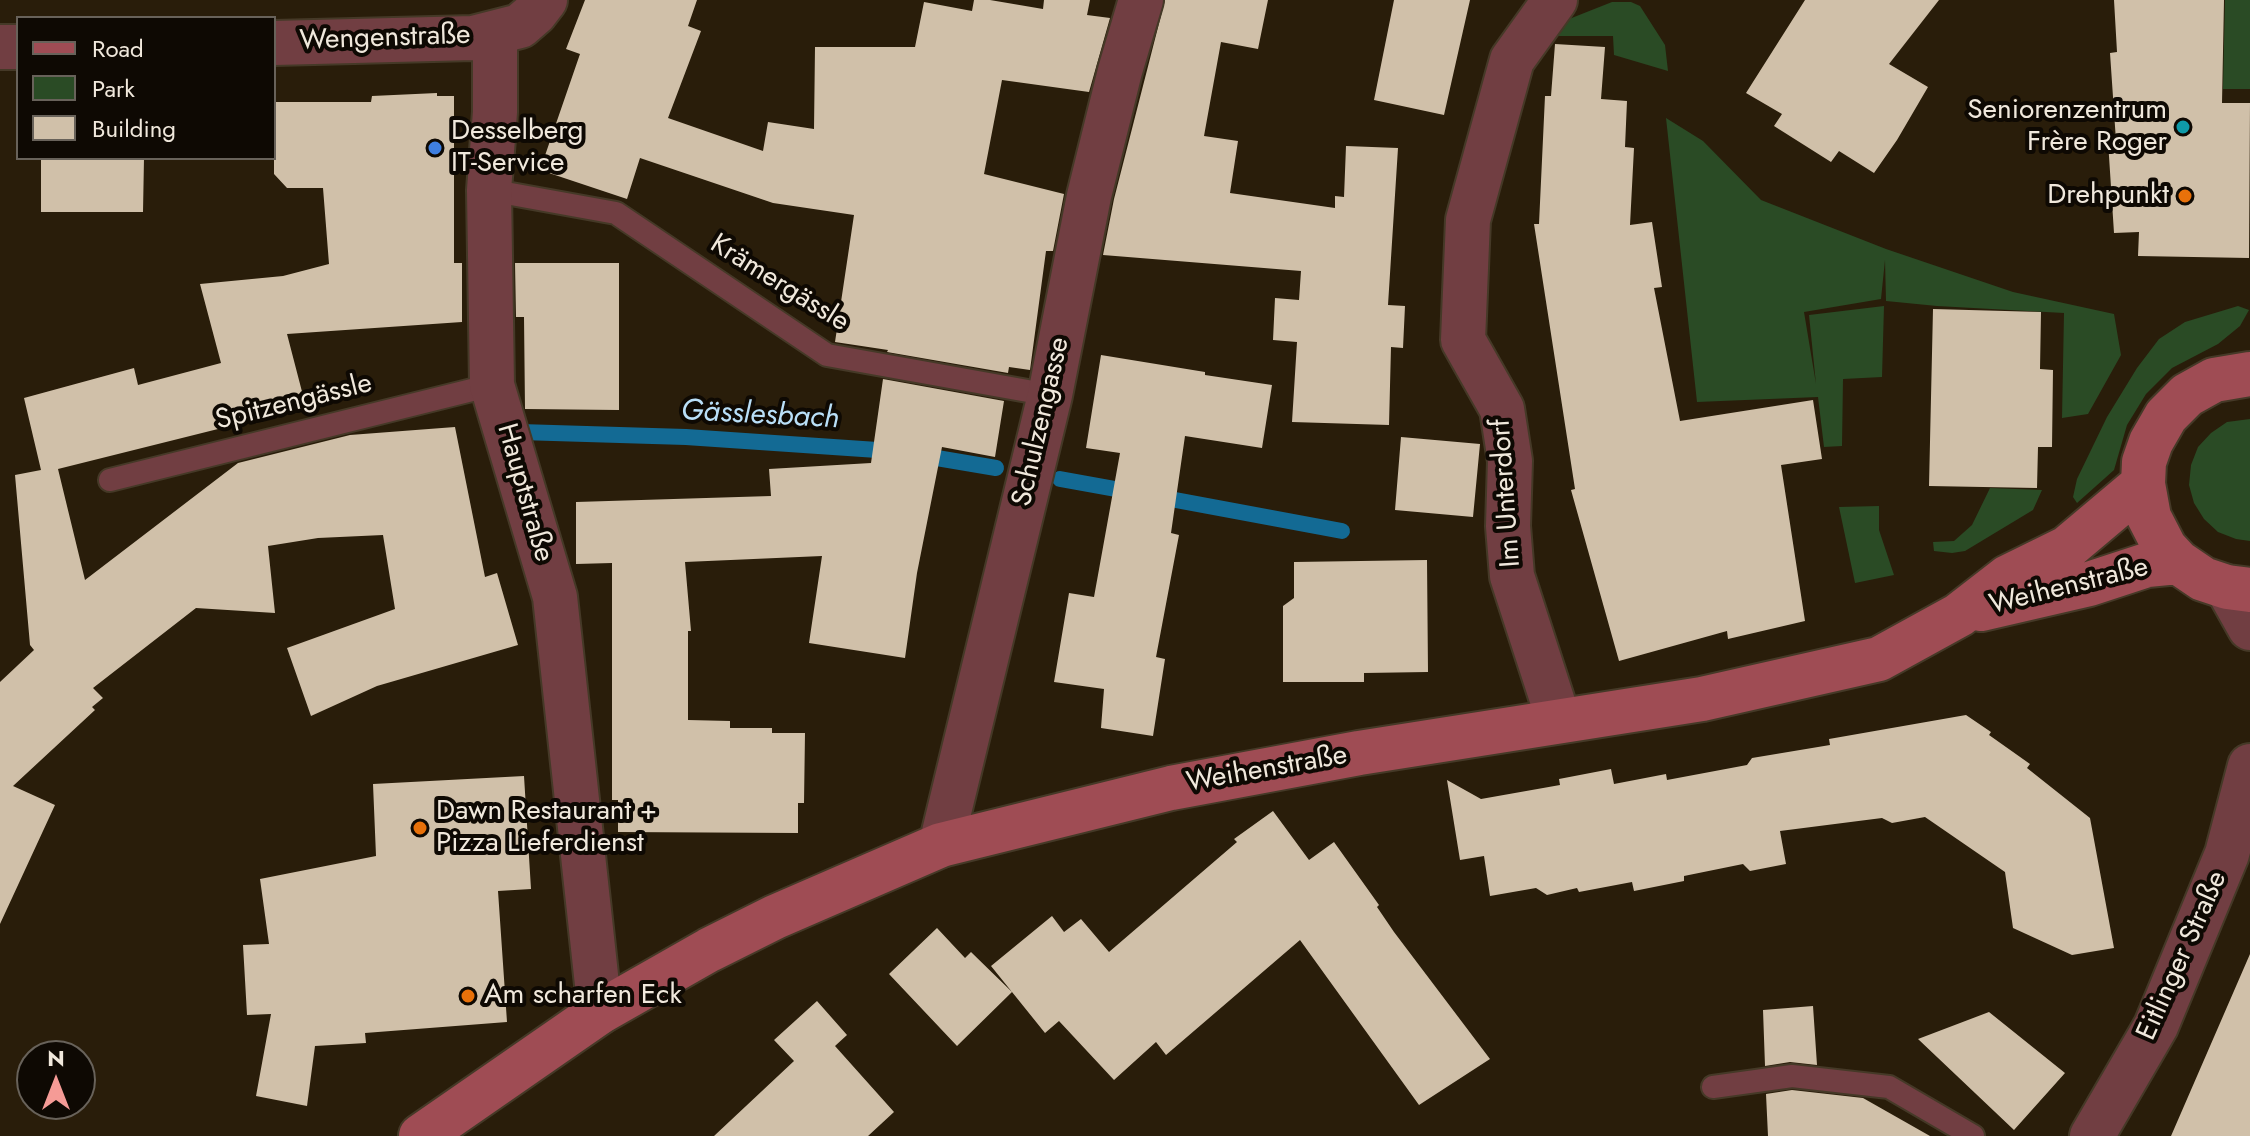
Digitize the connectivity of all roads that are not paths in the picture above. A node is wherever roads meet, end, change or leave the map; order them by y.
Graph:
1 (545, 0) edge
2 (1141, 0) edge
3 (1555, 0) edge
4 (495, 34) junction
5 (276, 43) edge
6 (489, 190) junction
7 (2248, 370) edge
8 (492, 385) junction
9 (1050, 395) junction
10 (110, 480) dead end
11 (2143, 484) junction
12 (2178, 562) junction
13 (2238, 589) edge
14 (1959, 615) junction
15 (2250, 628) edge
16 (1559, 721) junction
17 (2250, 766) edge
18 (941, 845) junction
19 (600, 1012) junction
20 (1713, 1087) dead end
21 (421, 1136) edge
22 (1973, 1136) edge
23 (2092, 1136) edge

1 - 4 street
2 - 9 street, Schulzengasse
3 - 16 street, Im Unterdorf
4 - 5 street, Wengenstraße
4 - 6 street, Hauptstraße
6 - 8 street, Hauptstraße
6 - 9 lane, Krämergässle
7 - 11 main road
8 - 10 lane, Spitzengässle
8 - 19 street, Hauptstraße
9 - 18 street, Schulzengasse
11 - 12 main road
11 - 14 main road, Weihenstraße
12 - 13 main road
12 - 14 main road, Weihenstraße
13 - 15 street
14 - 16 main road, Weihenstraße
16 - 18 main road, Weihenstraße
17 - 23 street, Eitlinger Straße
18 - 19 main road, Weihenstraße
19 - 21 main road, Weihenstraße
20 - 22 lane

